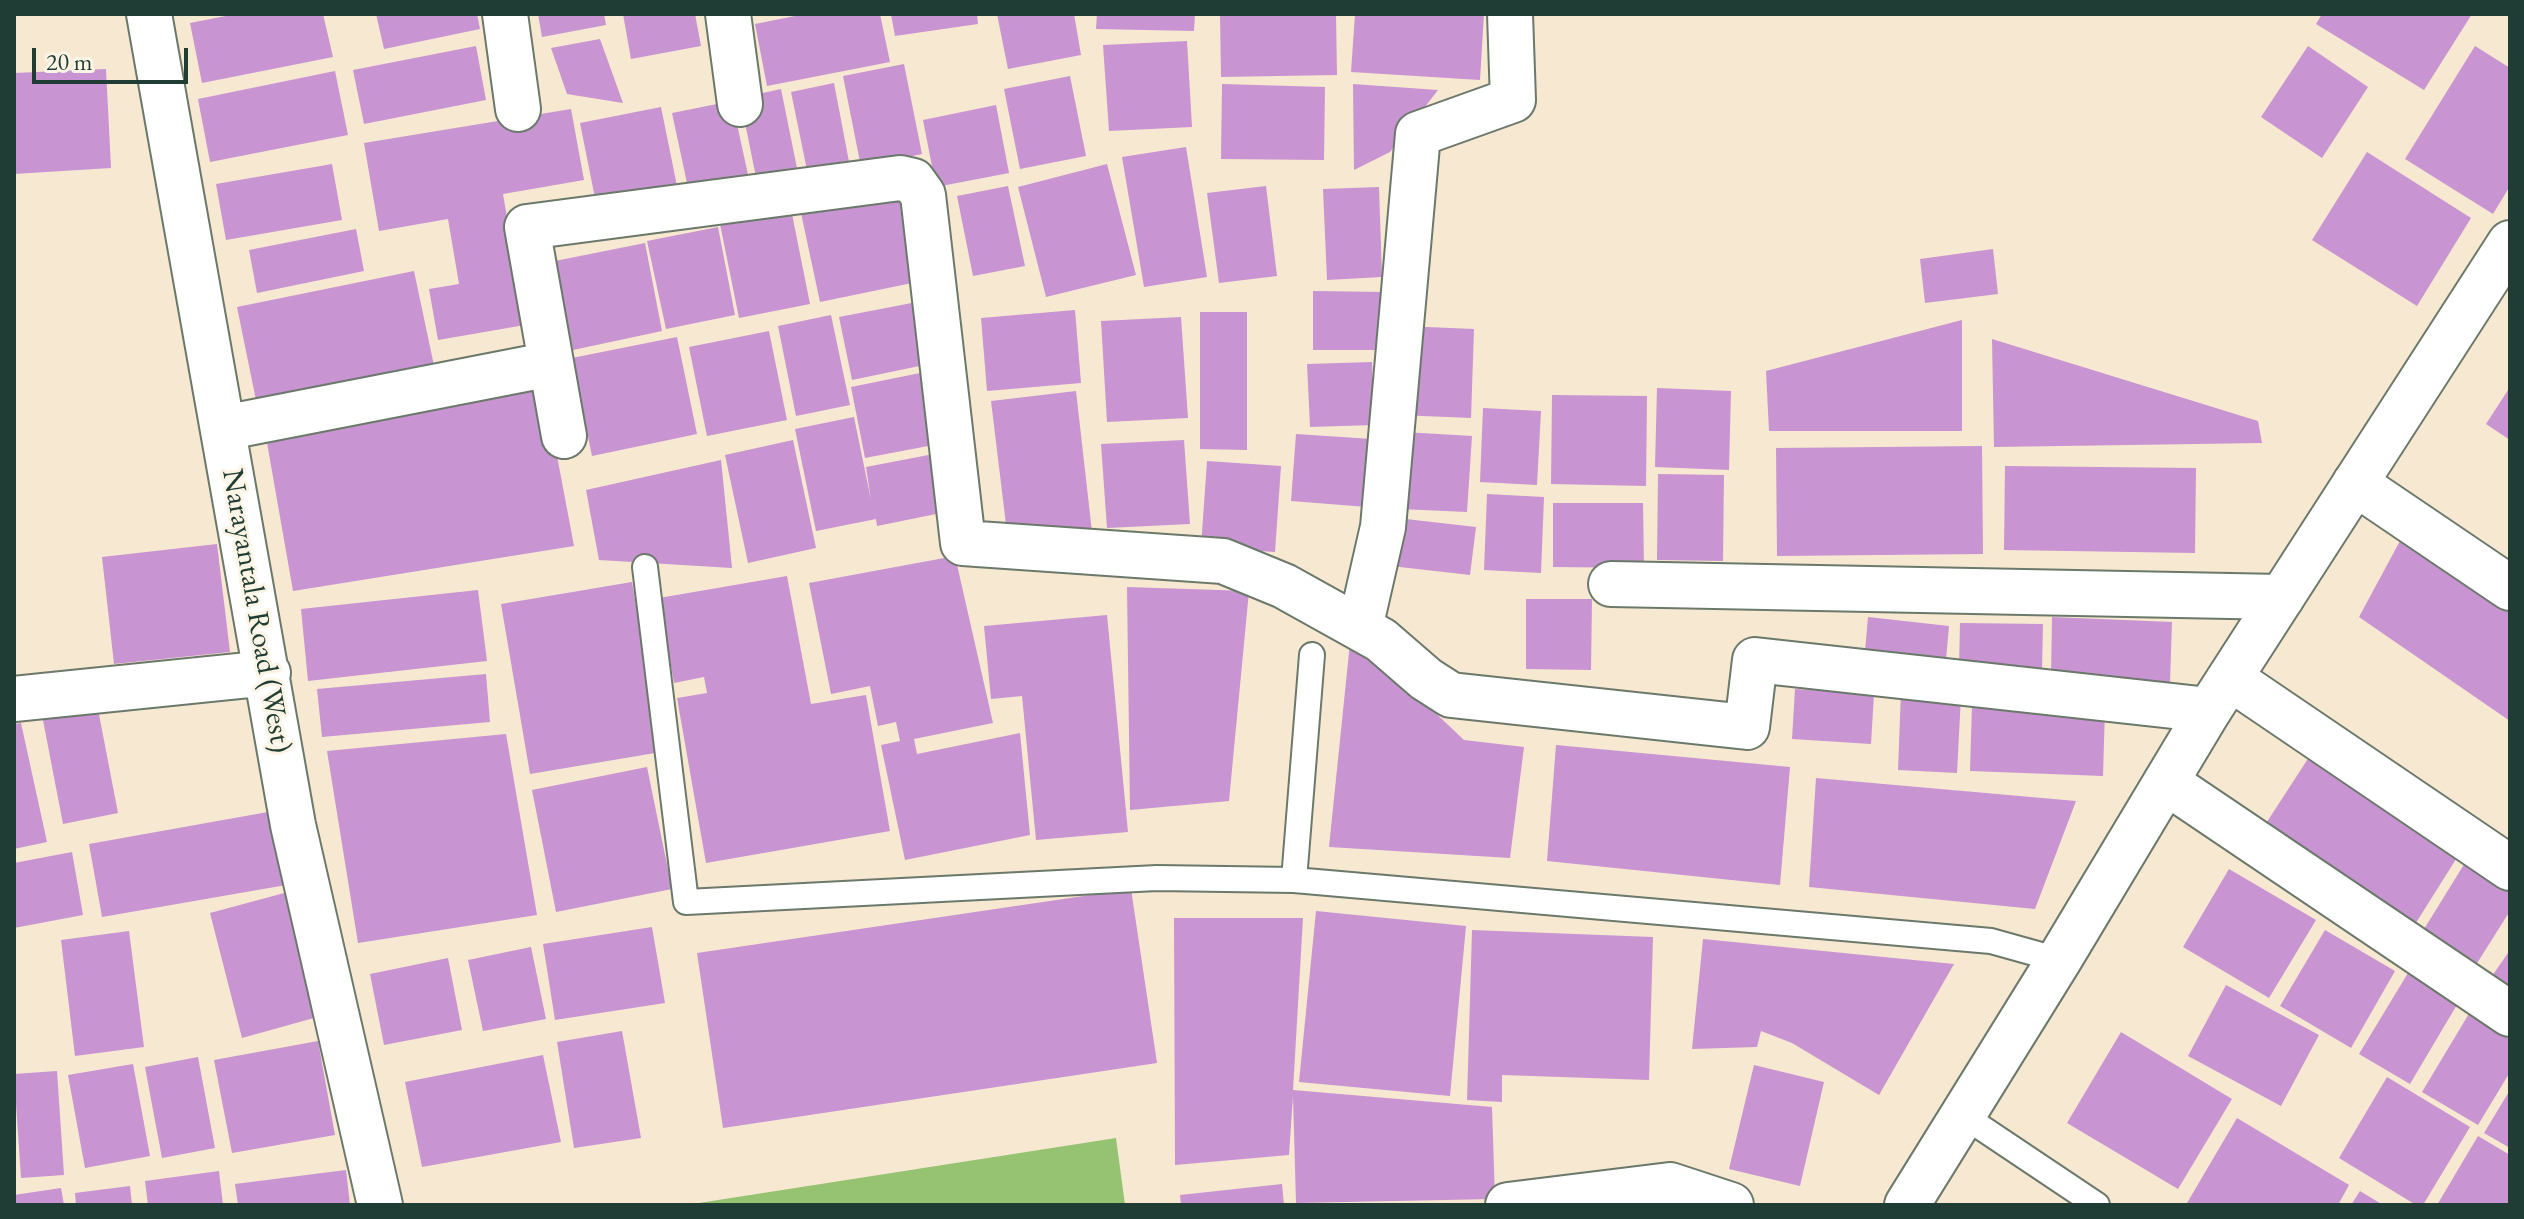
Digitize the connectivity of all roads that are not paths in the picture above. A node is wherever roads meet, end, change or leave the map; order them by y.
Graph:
1 (149, 14) edge
2 (505, 14) edge
3 (728, 14) edge
4 (1510, 14) edge
5 (740, 104) dead end
6 (518, 109) dead end
7 (2510, 243) edge
8 (2497, 289) edge
9 (551, 364) junction
10 (223, 428) junction
11 (564, 436) dead end
12 (2355, 483) junction
13 (645, 567) dead end
14 (1611, 584) dead end
15 (2510, 588) edge
16 (2282, 597) junction
17 (1360, 628) junction
18 (1312, 655) dead end
19 (268, 673) junction
20 (2220, 694) junction
21 (14, 699) edge
22 (2166, 782) junction
23 (2510, 868) edge
24 (1294, 880) junction
25 (2059, 960) junction
26 (2510, 1014) edge
27 (1961, 1114) junction
28 (380, 1205) edge
29 (1508, 1205) edge
30 (1731, 1205) edge
31 (1907, 1205) edge
32 (2097, 1205) edge

1 - 10 street, Narayantala Road (West)
2 - 6 street
3 - 5 street
4 - 17 street
7 - 8 street
8 - 12 street
9 - 10 street
9 - 11 street
9 - 17 street
10 - 19 street, Narayantala Road (West)
12 - 15 street
12 - 16 street
13 - 24 lane
14 - 16 street
16 - 20 street
17 - 20 street
18 - 24 lane
19 - 21 street
19 - 28 street, Narayantala Road (West)
20 - 22 street
20 - 23 street
22 - 25 street
22 - 26 street
24 - 25 lane
25 - 27 street
27 - 31 street
27 - 32 lane
29 - 30 street

